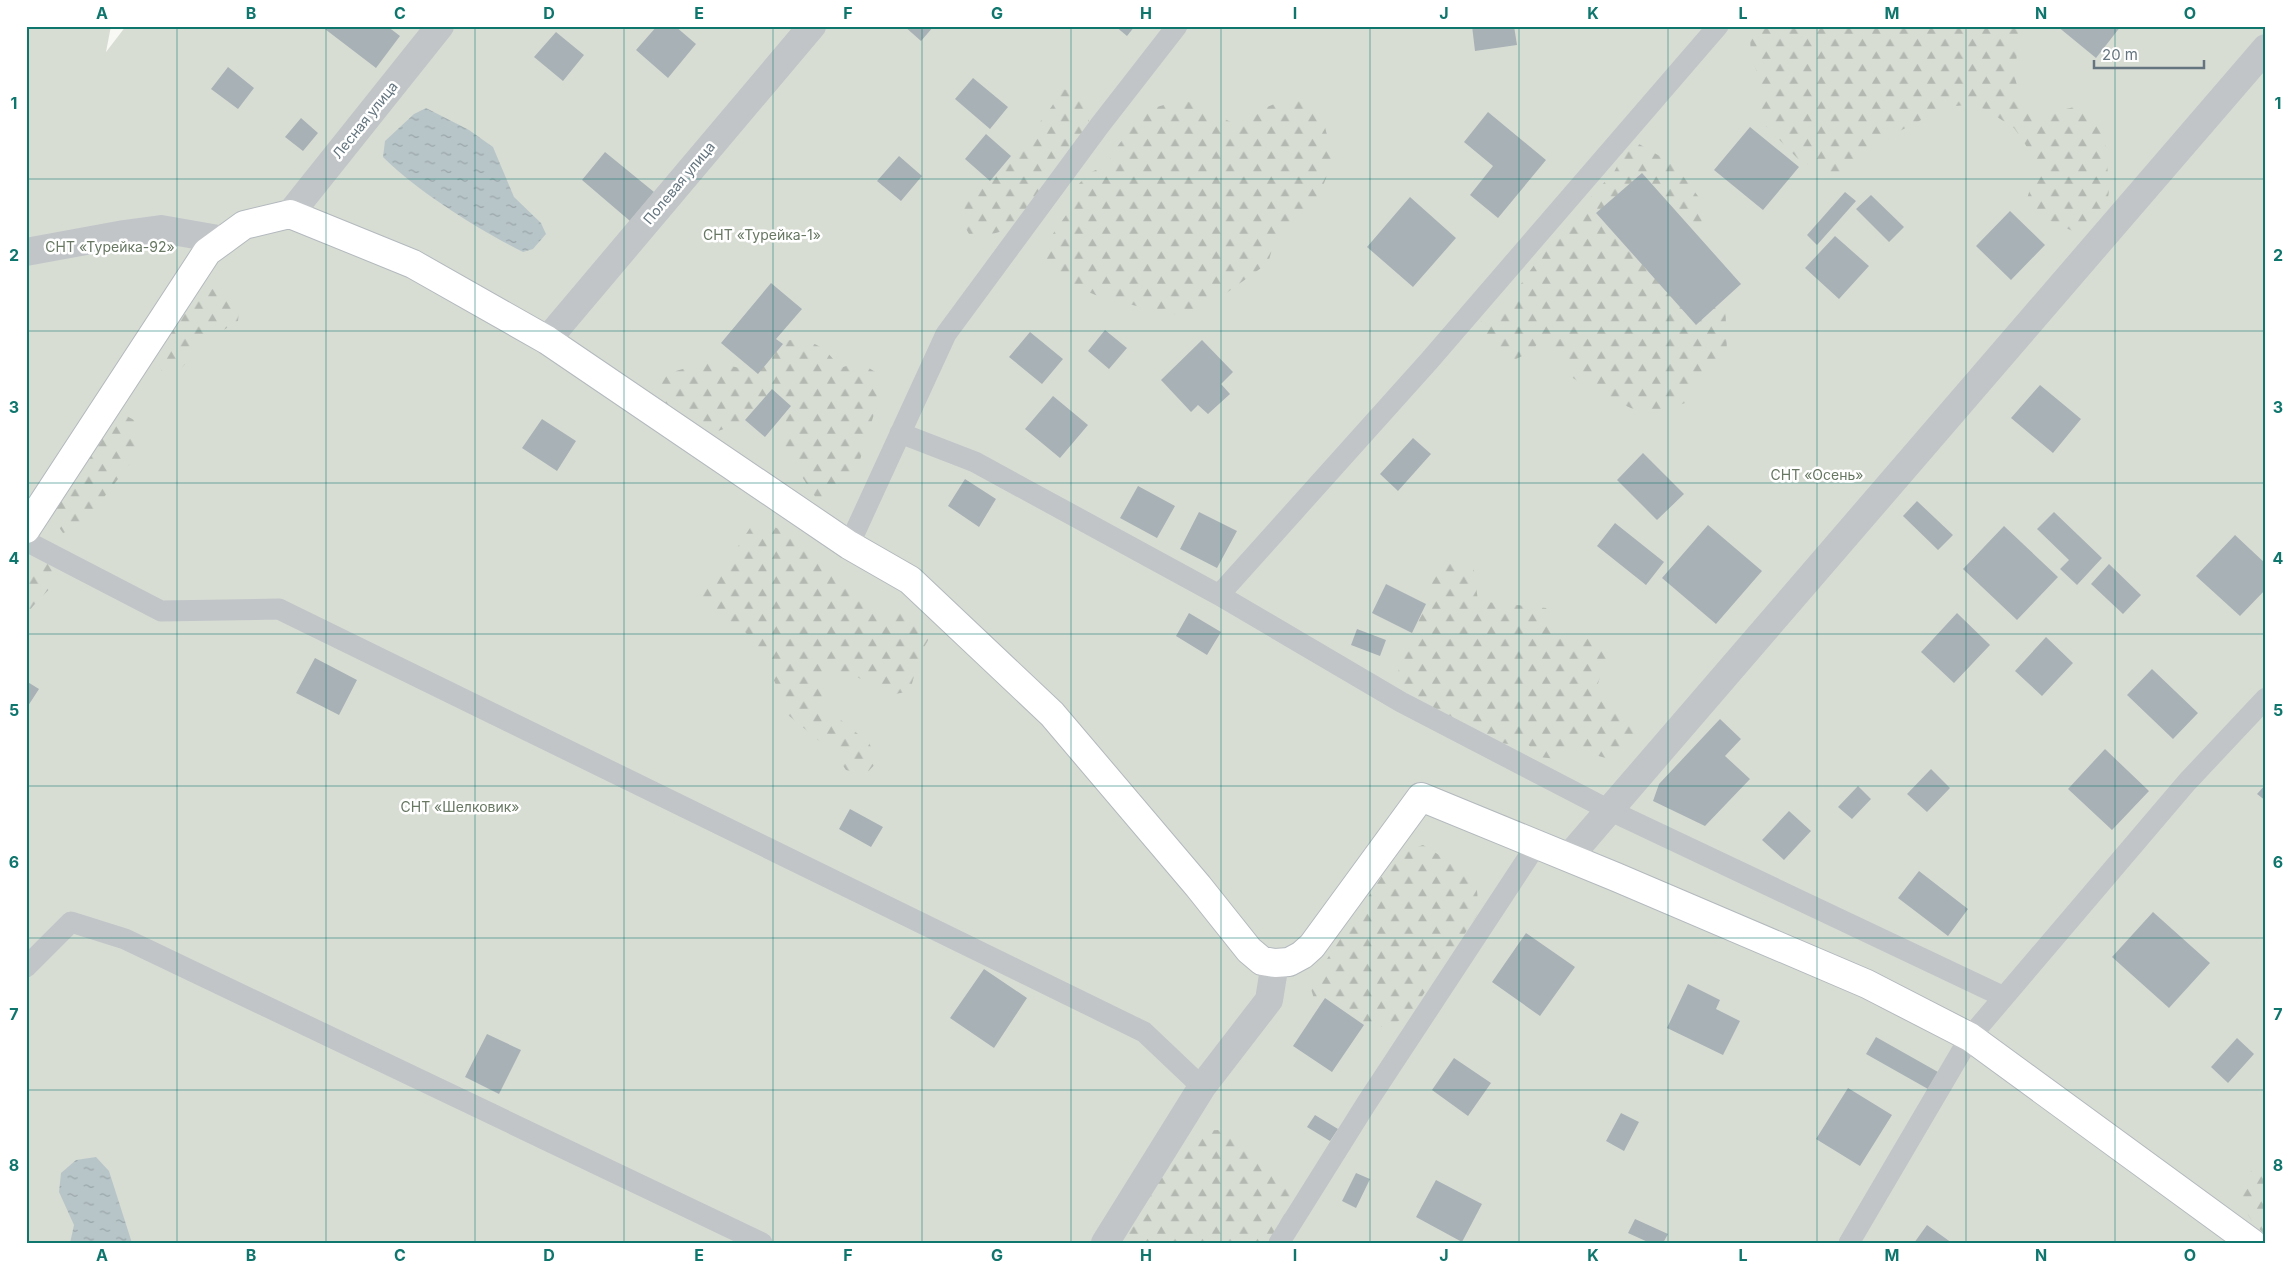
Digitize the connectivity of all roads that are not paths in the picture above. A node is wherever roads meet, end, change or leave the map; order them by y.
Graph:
1 (440, 26) edge
2 (812, 26) edge
3 (1177, 26) edge
4 (1718, 26) edge
5 (2266, 48) edge
6 (290, 214) junction
7 (224, 240) junction
8 (26, 252) edge
9 (546, 340) junction
10 (900, 432) junction
11 (26, 529) edge
12 (26, 541) edge
13 (849, 545) junction
14 (1220, 595) junction
15 (2266, 698) edge
16 (1609, 810) junction
17 (1536, 844) junction
18 (1569, 857) junction
19 (1275, 964) junction
20 (26, 967) edge
21 (2004, 997) junction
22 (1970, 1037) junction
23 (1202, 1088) junction
24 (762, 1243) edge
25 (1105, 1243) edge
26 (1279, 1243) edge
27 (1849, 1243) edge
28 (2252, 1243) edge

1 - 6 street, Лесная улица
2 - 9 street, Полевая улица
3 - 10 lane
4 - 14 lane
5 - 16 street
6 - 7 street
6 - 9 street
7 - 8 street
7 - 11 street
9 - 13 street
10 - 13 lane
10 - 14 lane
12 - 23 lane
13 - 19 street
14 - 16 lane
15 - 21 lane
16 - 18 street
16 - 21 lane
17 - 18 street
17 - 19 street
17 - 26 lane
18 - 22 street
19 - 23 street
20 - 24 lane
21 - 22 lane
22 - 27 lane
22 - 28 street
23 - 25 street

